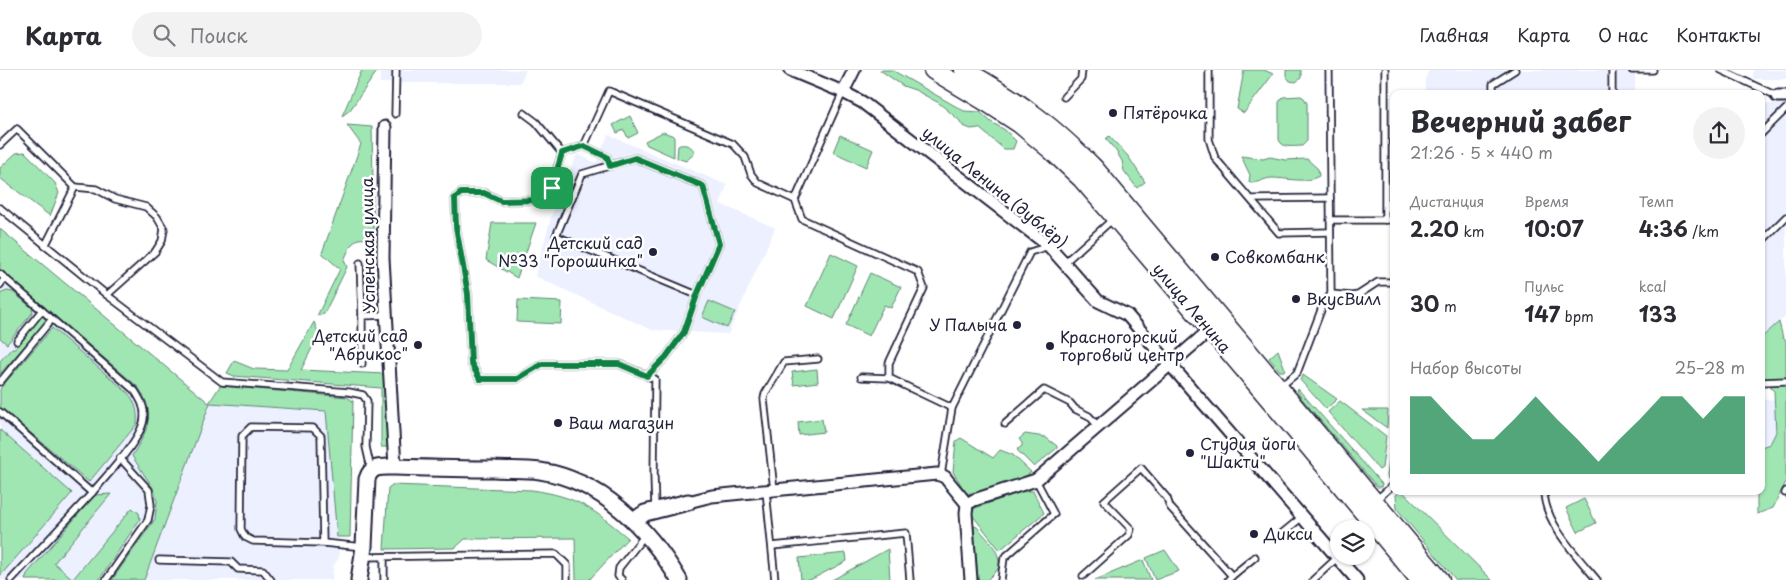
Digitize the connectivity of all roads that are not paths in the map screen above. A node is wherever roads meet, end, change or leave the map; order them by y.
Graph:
1 (396, 70) edge
2 (790, 70) edge
3 (854, 70) edge
4 (933, 70) edge
5 (964, 70) edge
6 (1082, 70) edge
7 (1209, 70) edge
8 (1329, 70) edge
9 (1385, 70) edge
10 (1515, 70) edge
11 (1612, 70) edge
12 (1632, 70) edge
13 (1653, 70) edge
14 (1721, 70) edge
15 (1493, 90) edge
16 (1612, 90) edge
17 (843, 92) junction
18 (1781, 96) edge
19 (1064, 97) dead end
20 (1785, 112) edge
21 (524, 113) dead end
22 (395, 114) dead end
23 (385, 126) dead end
24 (1765, 130) edge
25 (0, 145) edge
26 (584, 146) junction
27 (562, 153) junction
28 (610, 166) junction
29 (75, 187) junction
30 (1330, 198) junction
31 (1251, 199) junction
32 (795, 200) junction
33 (0, 208) edge
34 (1115, 217) junction
35 (1786, 217) edge
36 (1330, 220) junction
37 (1385, 220) junction
38 (1390, 220) edge
39 (1330, 232) junction
40 (1765, 238) edge
41 (45, 246) junction
42 (1049, 246) junction
43 (360, 263) dead end
44 (1064, 263) junction
45 (0, 274) edge
46 (5, 278) junction
47 (1390, 282) edge
48 (0, 285) edge
49 (1331, 294) junction
50 (107, 295) junction
51 (697, 295) junction
52 (42, 310) junction
53 (386, 315) junction
54 (362, 316) junction
55 (52, 319) junction
56 (1210, 330) junction
57 (17, 341) dead end
58 (818, 359) dead end
59 (362, 364) dead end
60 (1168, 365) junction
61 (647, 376) junction
62 (861, 378) dead end
63 (889, 378) junction
64 (1786, 381) edge
65 (0, 382) edge
66 (1765, 382) edge
67 (1279, 387) junction
68 (952, 408) junction
69 (0, 412) edge
70 (1005, 424) dead end
71 (1098, 426) junction
72 (120, 458) junction
73 (395, 467) junction
74 (372, 470) junction
75 (941, 476) junction
76 (1036, 480) junction
77 (1390, 487) edge
78 (770, 490) junction
79 (92, 492) junction
80 (1544, 495) edge
81 (1374, 501) junction
82 (688, 502) joint
83 (967, 504) junction
84 (655, 510) junction
85 (1302, 517) junction
86 (635, 520) junction
87 (647, 534) junction
88 (1280, 535) dead end
89 (323, 543) junction
90 (772, 546) junction
91 (1330, 549) edge
92 (363, 552) junction
93 (384, 557) junction
94 (1255, 557) dead end
95 (159, 560) dead end
96 (1330, 565) edge
97 (1344, 565) edge
98 (1083, 576) dead end
99 (1230, 578) edge
100 (11, 580) edge
101 (106, 580) edge
102 (271, 580) edge
103 (359, 580) edge
104 (384, 580) edge
105 (567, 580) edge
106 (622, 580) edge
107 (679, 580) edge
108 (775, 580) edge
109 (910, 580) edge
110 (971, 580) edge
111 (1001, 580) edge
112 (1313, 580) edge
113 (1357, 580) edge
114 (1420, 580) edge
115 (1440, 580) edge
116 (1598, 580) edge

1 - 22 lane
2 - 17 street, улица Ленина (дублёр)
3 - 17 street
4 - 34 main road, улица Ленина
5 - 67 main road, улица Ленина
6 - 19 lane
7 - 31 lane
8 - 30 lane
9 - 37 lane
10 - 15 lane
11 - 16 lane
12 - 13 lane
14 - 18 lane
17 - 32 lane
17 - 42 street, улица Ленина (дублёр)
20 - 24 lane
21 - 27 lane
23 - 53 street, Успенская улица
25 - 29 lane
26 - 27 lane
26 - 28 lane
26 - 32 lane
27 - 61 lane
28 - 51 lane
28 - 51 lane
29 - 41 lane
29 - 50 lane
30 - 31 lane
30 - 36 lane
31 - 39 lane
32 - 63 lane
33 - 41 lane
34 - 44 lane
34 - 56 main road, улица Ленина
35 - 40 lane
36 - 37 lane
36 - 39 lane
37 - 38 lane
39 - 49 lane
41 - 50 lane
42 - 44 street, улица Ленина (дублёр)
42 - 68 lane
43 - 54 lane
44 - 60 street, улица Ленина (дублёр)
45 - 46 lane
46 - 48 lane
46 - 52 lane
47 - 49 lane
49 - 67 lane
50 - 74 lane
51 - 61 lane
52 - 55 lane
52 - 57 lane
53 - 54 lane
53 - 73 street, Успенская улица
54 - 59 lane
55 - 65 lane
55 - 72 lane
56 - 60 street
56 - 114 main road, улица Ленина
58 - 78 lane
60 - 71 street
60 - 85 street, улица Ленина (дублёр)
61 - 84 lane
62 - 63 lane
63 - 68 lane
64 - 66 lane
67 - 81 main road, улица Ленина
68 - 75 lane
69 - 79 lane
70 - 71 lane
71 - 76 street
72 - 79 lane
72 - 101 lane
73 - 74 street
73 - 86 street
74 - 92 street
75 - 78 street
75 - 83 street
76 - 83 street
76 - 111 lane
77 - 81 lane
78 - 82 street
78 - 90 lane
79 - 100 lane
80 - 116 lane
81 - 115 main road, улица Ленина
82 - 84 street
83 - 110 street
84 - 86 street
85 - 88 lane
85 - 91 street, улица Ленина (дублёр)
86 - 87 street
87 - 106 lane
87 - 107 street
89 - 89 lane
89 - 92 lane
90 - 108 lane
90 - 109 lane
92 - 93 lane
92 - 103 street
93 - 104 lane
93 - 105 lane
94 - 99 lane
95 - 102 lane
96 - 112 lane
97 - 113 street, улица Ленина (дублёр)
98 - 99 lane

